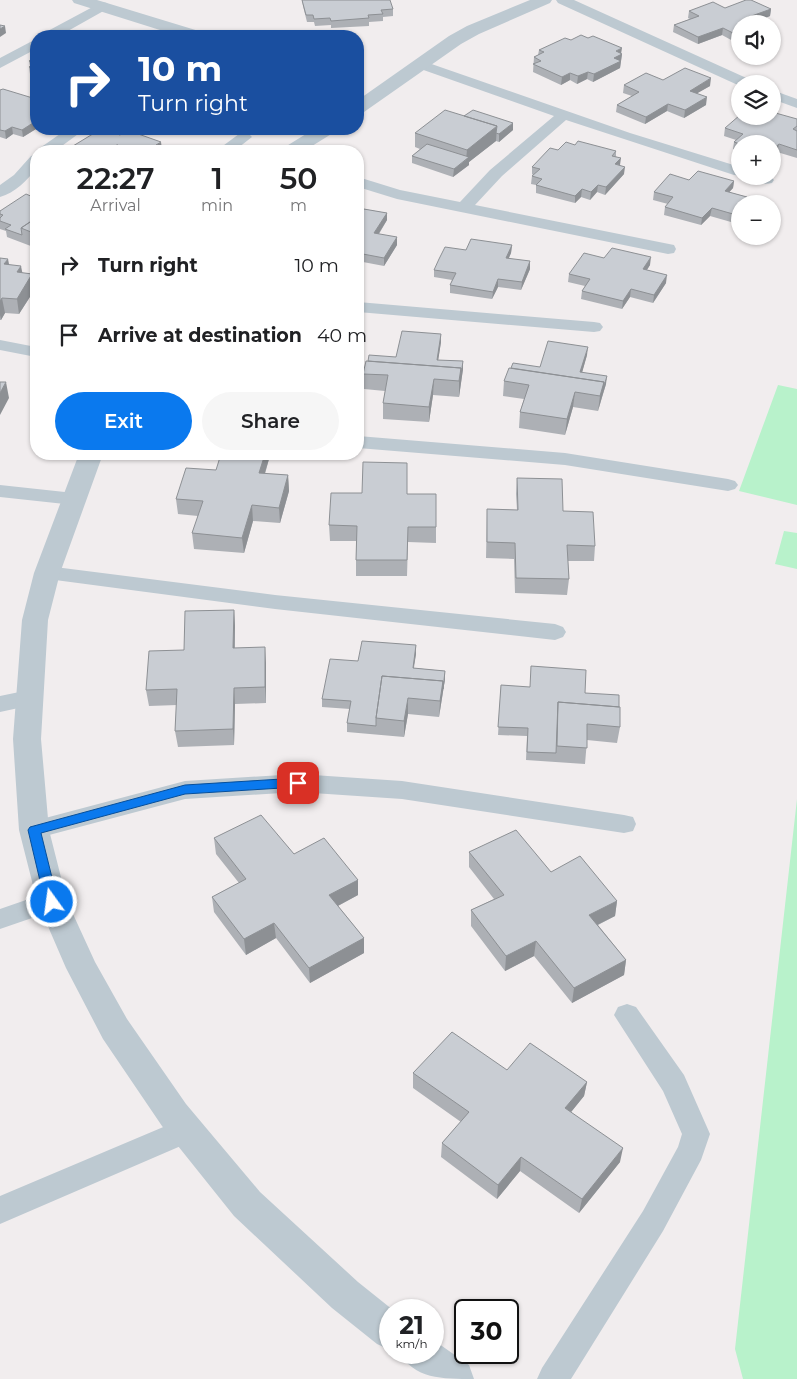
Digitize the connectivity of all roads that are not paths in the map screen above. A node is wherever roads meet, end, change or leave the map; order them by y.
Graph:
1 (80, 0) edge
2 (544, 0) edge
3 (563, 0) edge
4 (102, 6) junction
5 (60, 30) edge
6 (177, 30) edge
7 (30, 46) edge
8 (0, 64) edge
9 (420, 64) junction
10 (731, 76) edge
11 (364, 91) edge
12 (377, 95) junction
13 (781, 98) edge
14 (364, 104) edge
15 (797, 104) edge
16 (565, 114) junction
17 (68, 135) edge
18 (317, 135) edge
19 (244, 137) dead end
20 (54, 145) edge
21 (233, 145) edge
22 (301, 145) edge
23 (30, 166) edge
24 (731, 169) edge
25 (364, 184) edge
26 (0, 192) edge
27 (464, 208) junction
28 (668, 249) dead end
29 (364, 308) edge
30 (594, 327) dead end
31 (0, 345) edge
32 (30, 351) edge
33 (364, 442) edge
34 (89, 460) edge
35 (728, 485) dead end
36 (0, 491) edge
37 (74, 499) junction
38 (47, 573) junction
39 (555, 632) dead end
40 (14, 701) edge
41 (624, 824) dead end
42 (34, 830) junction
43 (52, 902) junction
44 (0, 919) edge
45 (627, 1015) dead end
46 (187, 1130) junction
47 (0, 1210) edge
48 (379, 1322) edge
49 (434, 1364) edge
50 (455, 1379) edge
51 (553, 1379) edge

1 - 4 street
2 - 9 street
3 - 10 lane
4 - 5 lane
4 - 6 street
7 - 8 lane
9 - 12 street
9 - 16 lane
11 - 12 street
12 - 14 street
13 - 15 lane
16 - 24 lane
16 - 27 lane
17 - 20 lane
18 - 22 street
19 - 21 lane
23 - 26 lane
25 - 27 lane
27 - 28 lane
29 - 30 lane
31 - 32 lane
33 - 35 lane
34 - 37 street
36 - 37 lane
37 - 38 street
38 - 39 lane
38 - 40 street
40 - 42 street
41 - 42 lane
42 - 43 street
43 - 44 lane
43 - 46 street
45 - 51 lane
46 - 47 lane
46 - 48 street
49 - 50 street

